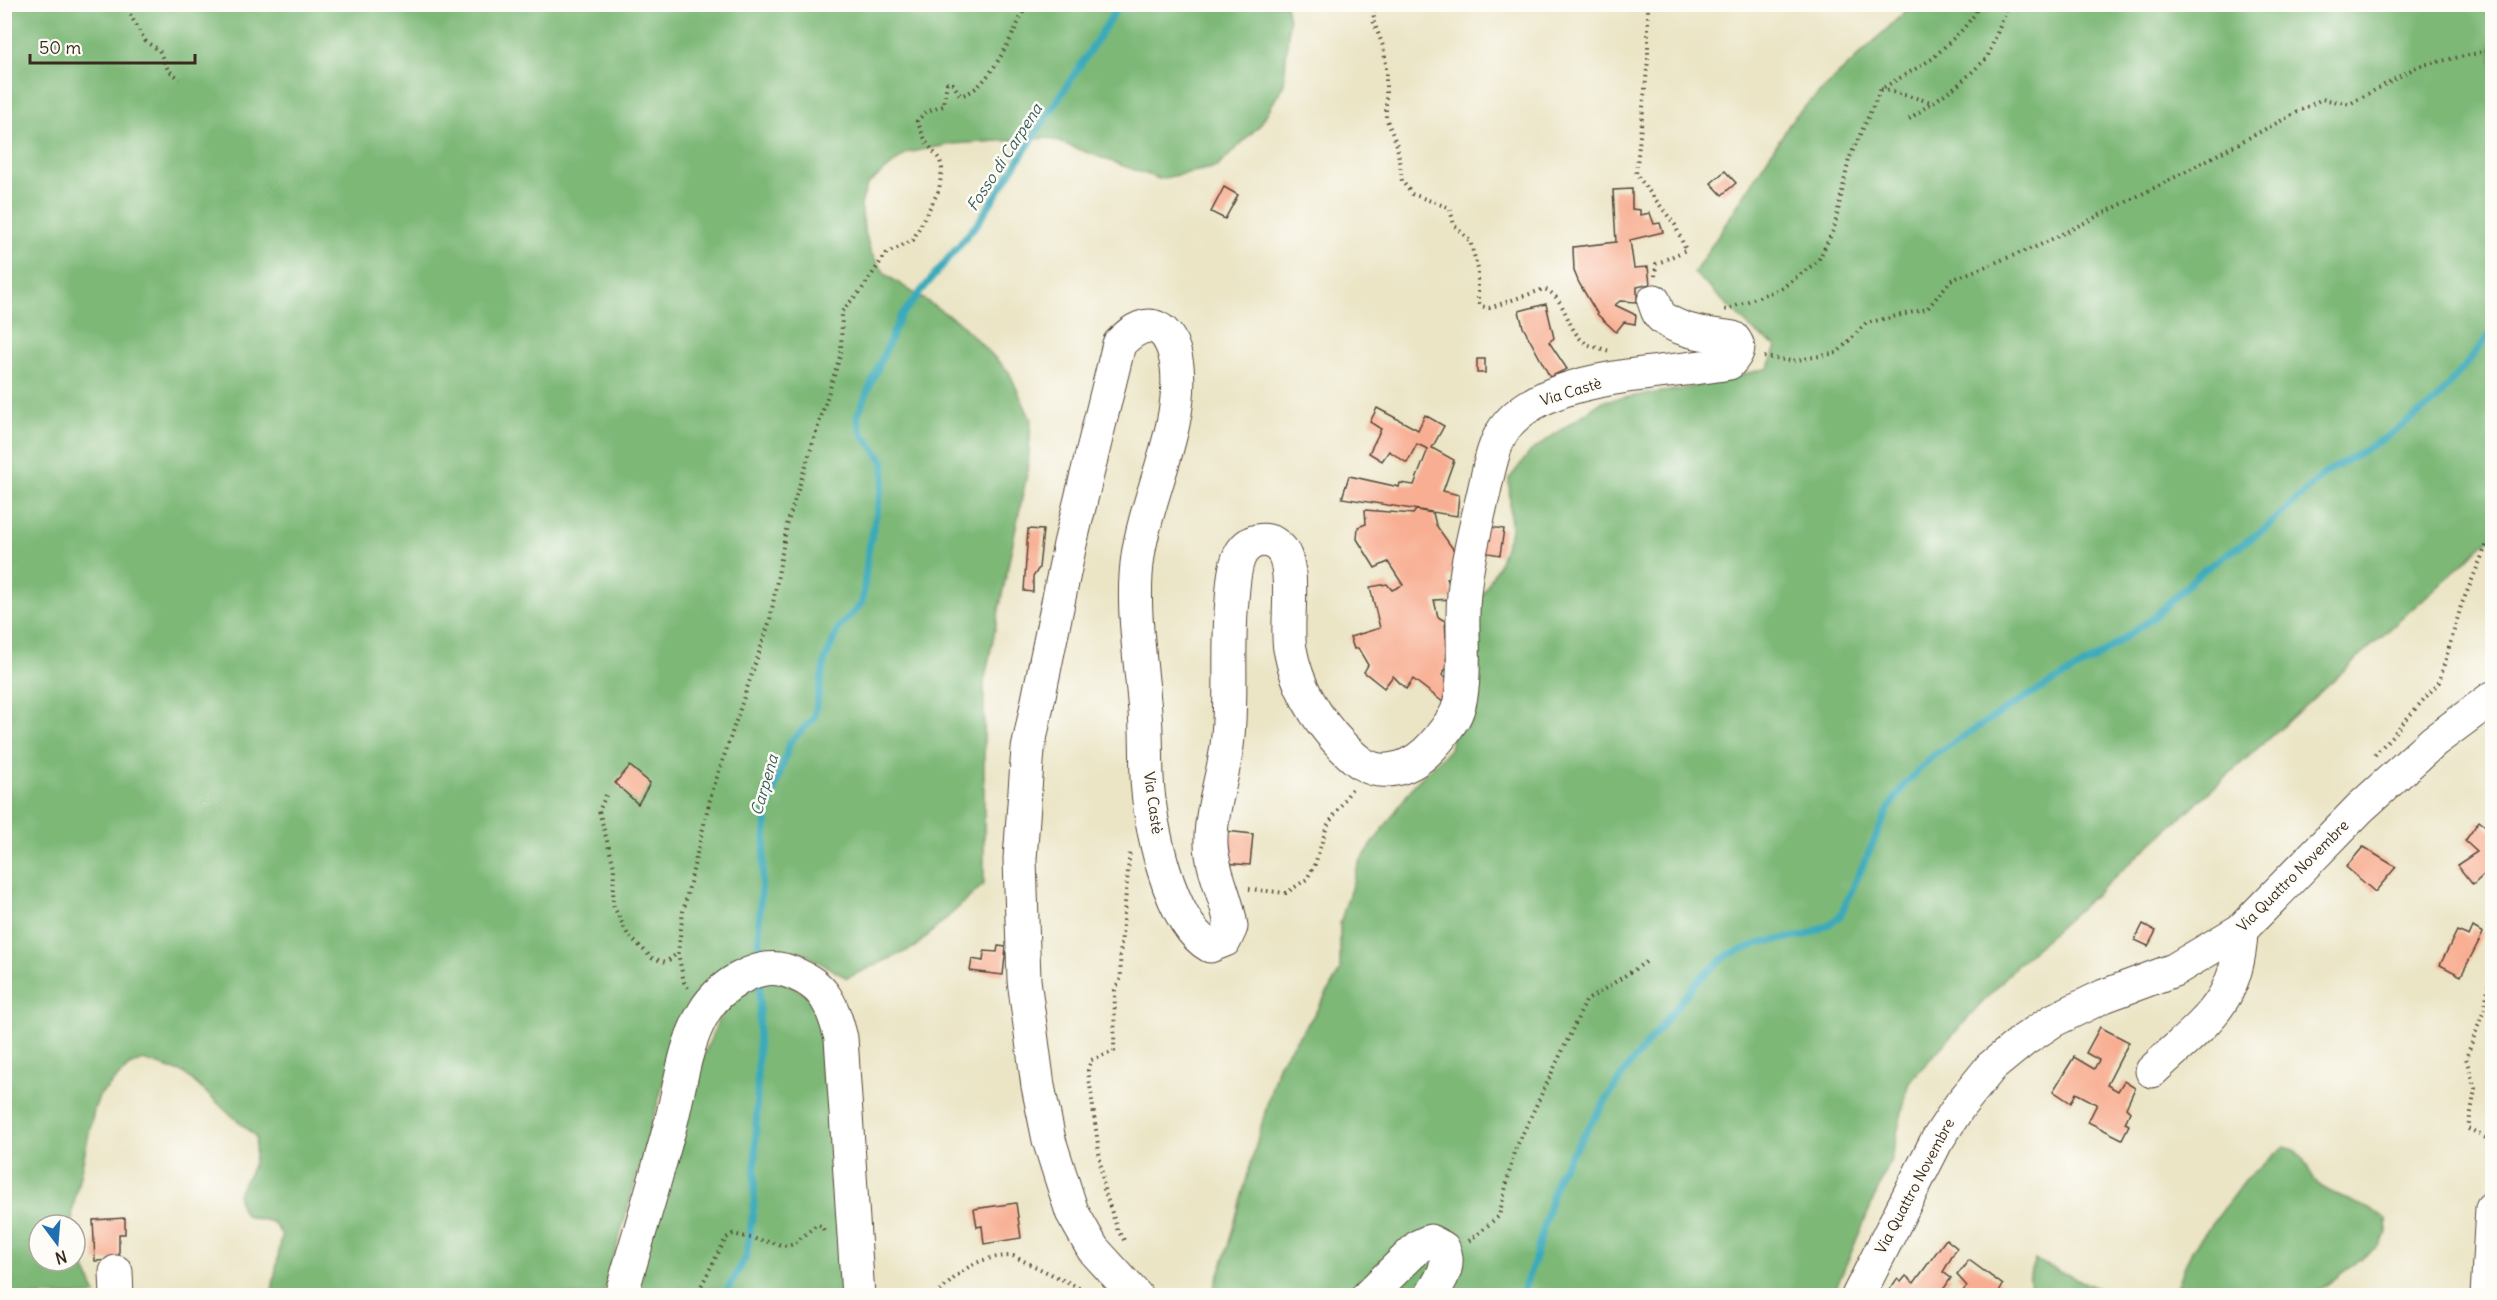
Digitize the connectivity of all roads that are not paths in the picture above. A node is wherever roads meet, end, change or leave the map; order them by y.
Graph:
1 (1654, 302) road end
2 (2493, 698) edge
3 (2241, 930) junction
4 (2152, 1071) dead end
5 (2493, 1208) edge
6 (621, 1296) edge
7 (858, 1296) edge
8 (1136, 1296) edge
9 (1368, 1296) edge
10 (1431, 1296) edge
11 (1858, 1296) edge
12 (2487, 1296) edge

1 - 8 street, Via Castè
2 - 3 street, Via Quattro Novembre
3 - 4 street
3 - 11 street, Via Quattro Novembre
5 - 12 street
6 - 7 street
9 - 10 street

